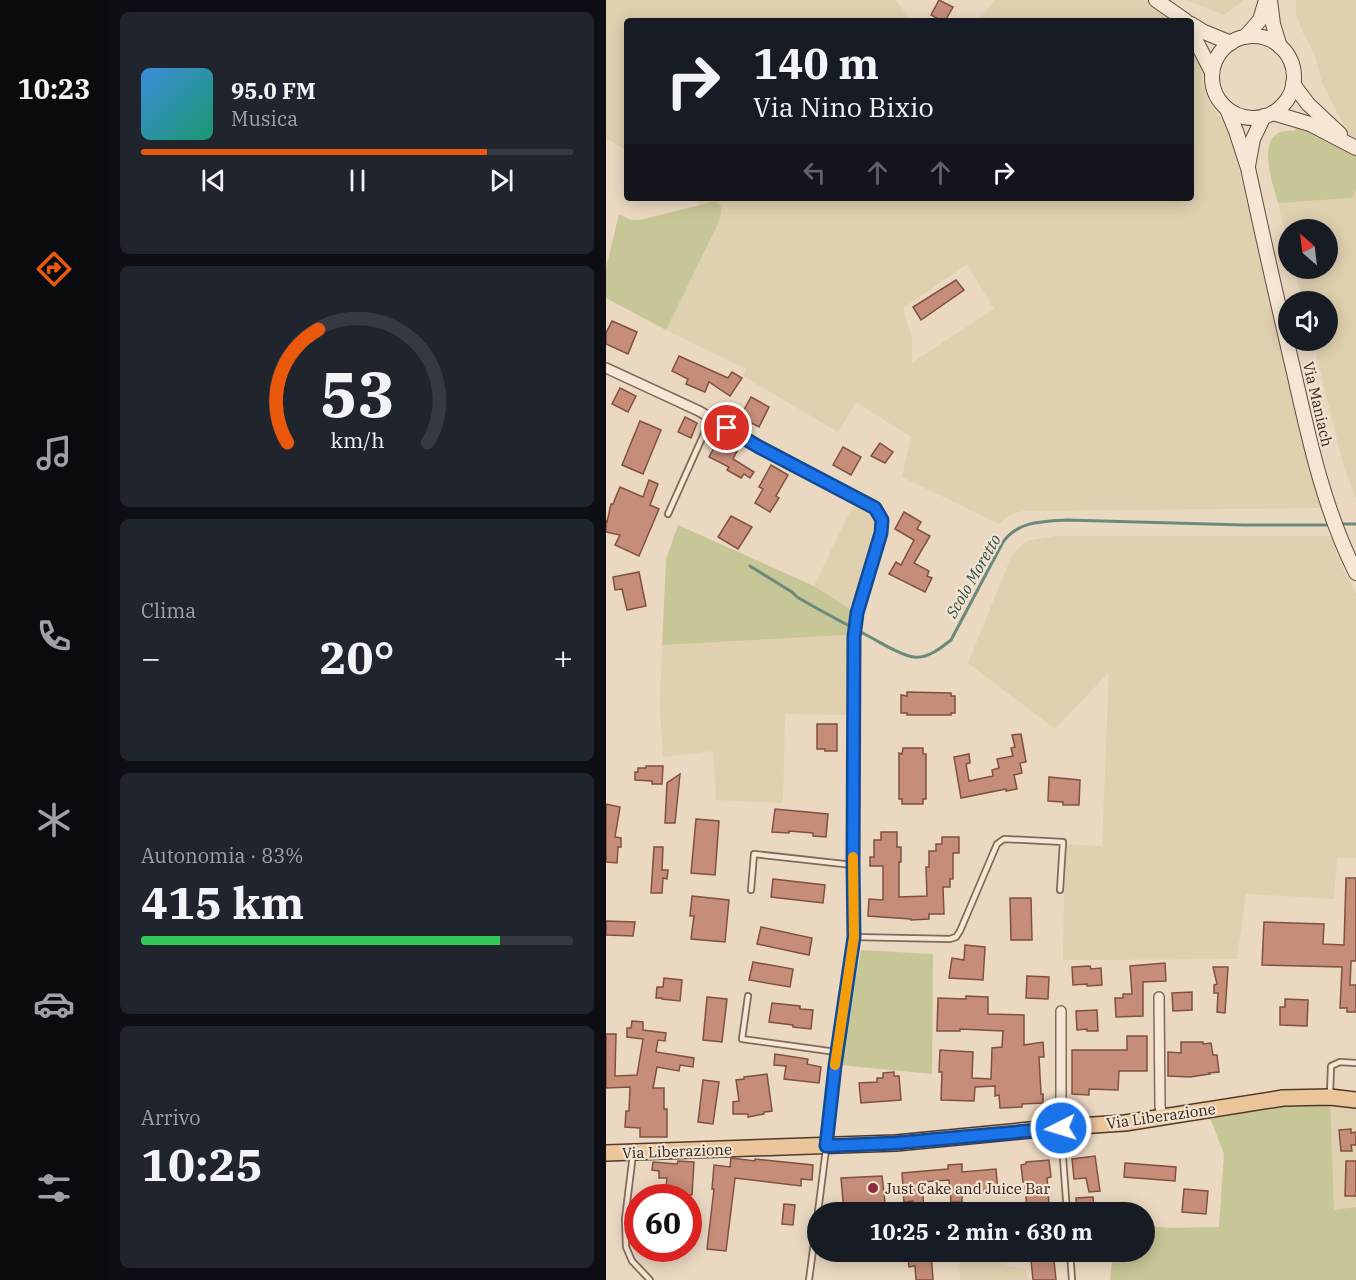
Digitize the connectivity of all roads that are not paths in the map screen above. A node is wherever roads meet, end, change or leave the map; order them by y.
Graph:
1 (1156, 0) edge
2 (1268, 0) edge
3 (1177, 17) edge
4 (1194, 26) edge
5 (1245, 37) junction
6 (1194, 39) edge
7 (1231, 43) junction
8 (1280, 47) junction
9 (1212, 72) junction
10 (1293, 84) junction
11 (1227, 109) junction
12 (1268, 114) junction
13 (1355, 148) edge
14 (1248, 168) junction
15 (606, 368) edge
16 (711, 418) junction
17 (668, 514) dead end
18 (1356, 573) edge
19 (853, 865) junction
20 (750, 890) dead end
21 (1060, 890) dead end
22 (854, 937) junction
23 (748, 996) dead end
24 (1159, 996) dead end
25 (1061, 1011) dead end
26 (837, 1052) junction
27 (1356, 1063) edge
28 (1330, 1097) junction
29 (1356, 1100) edge
30 (1162, 1117) junction
31 (1061, 1128) junction
32 (826, 1146) junction
33 (606, 1153) edge
34 (633, 1153) junction
35 (819, 1202) edge
36 (1066, 1202) edge
37 (811, 1262) edge
38 (1071, 1262) edge
39 (650, 1280) edge
40 (809, 1280) edge
41 (1072, 1280) edge

1 - 3 main road
2 - 5 main road
2 - 8 main road
4 - 7 main road
5 - 7 main road
5 - 8 main road
6 - 9 main road
7 - 9 main road
8 - 10 main road
9 - 11 main road
10 - 12 main road
10 - 13 main road
11 - 12 main road
11 - 14 main road, Via Maniach
12 - 13 main road
12 - 14 main road, Via Maniach
14 - 18 main road, Via Maniach
15 - 16 street
16 - 17 lane
16 - 19 street
19 - 20 lane
19 - 22 street
21 - 22 lane
22 - 26 street
23 - 26 lane
24 - 30 street
25 - 31 street
26 - 32 street
27 - 28 lane
28 - 29 main road, Via Liberazione
28 - 30 main road, Via Liberazione
30 - 31 main road, Via Liberazione
31 - 32 main road, Via Liberazione
31 - 36 lane
32 - 34 main road, Via Liberazione
32 - 35 lane
33 - 34 main road, Via Liberazione
34 - 39 lane
37 - 40 lane
38 - 41 lane

